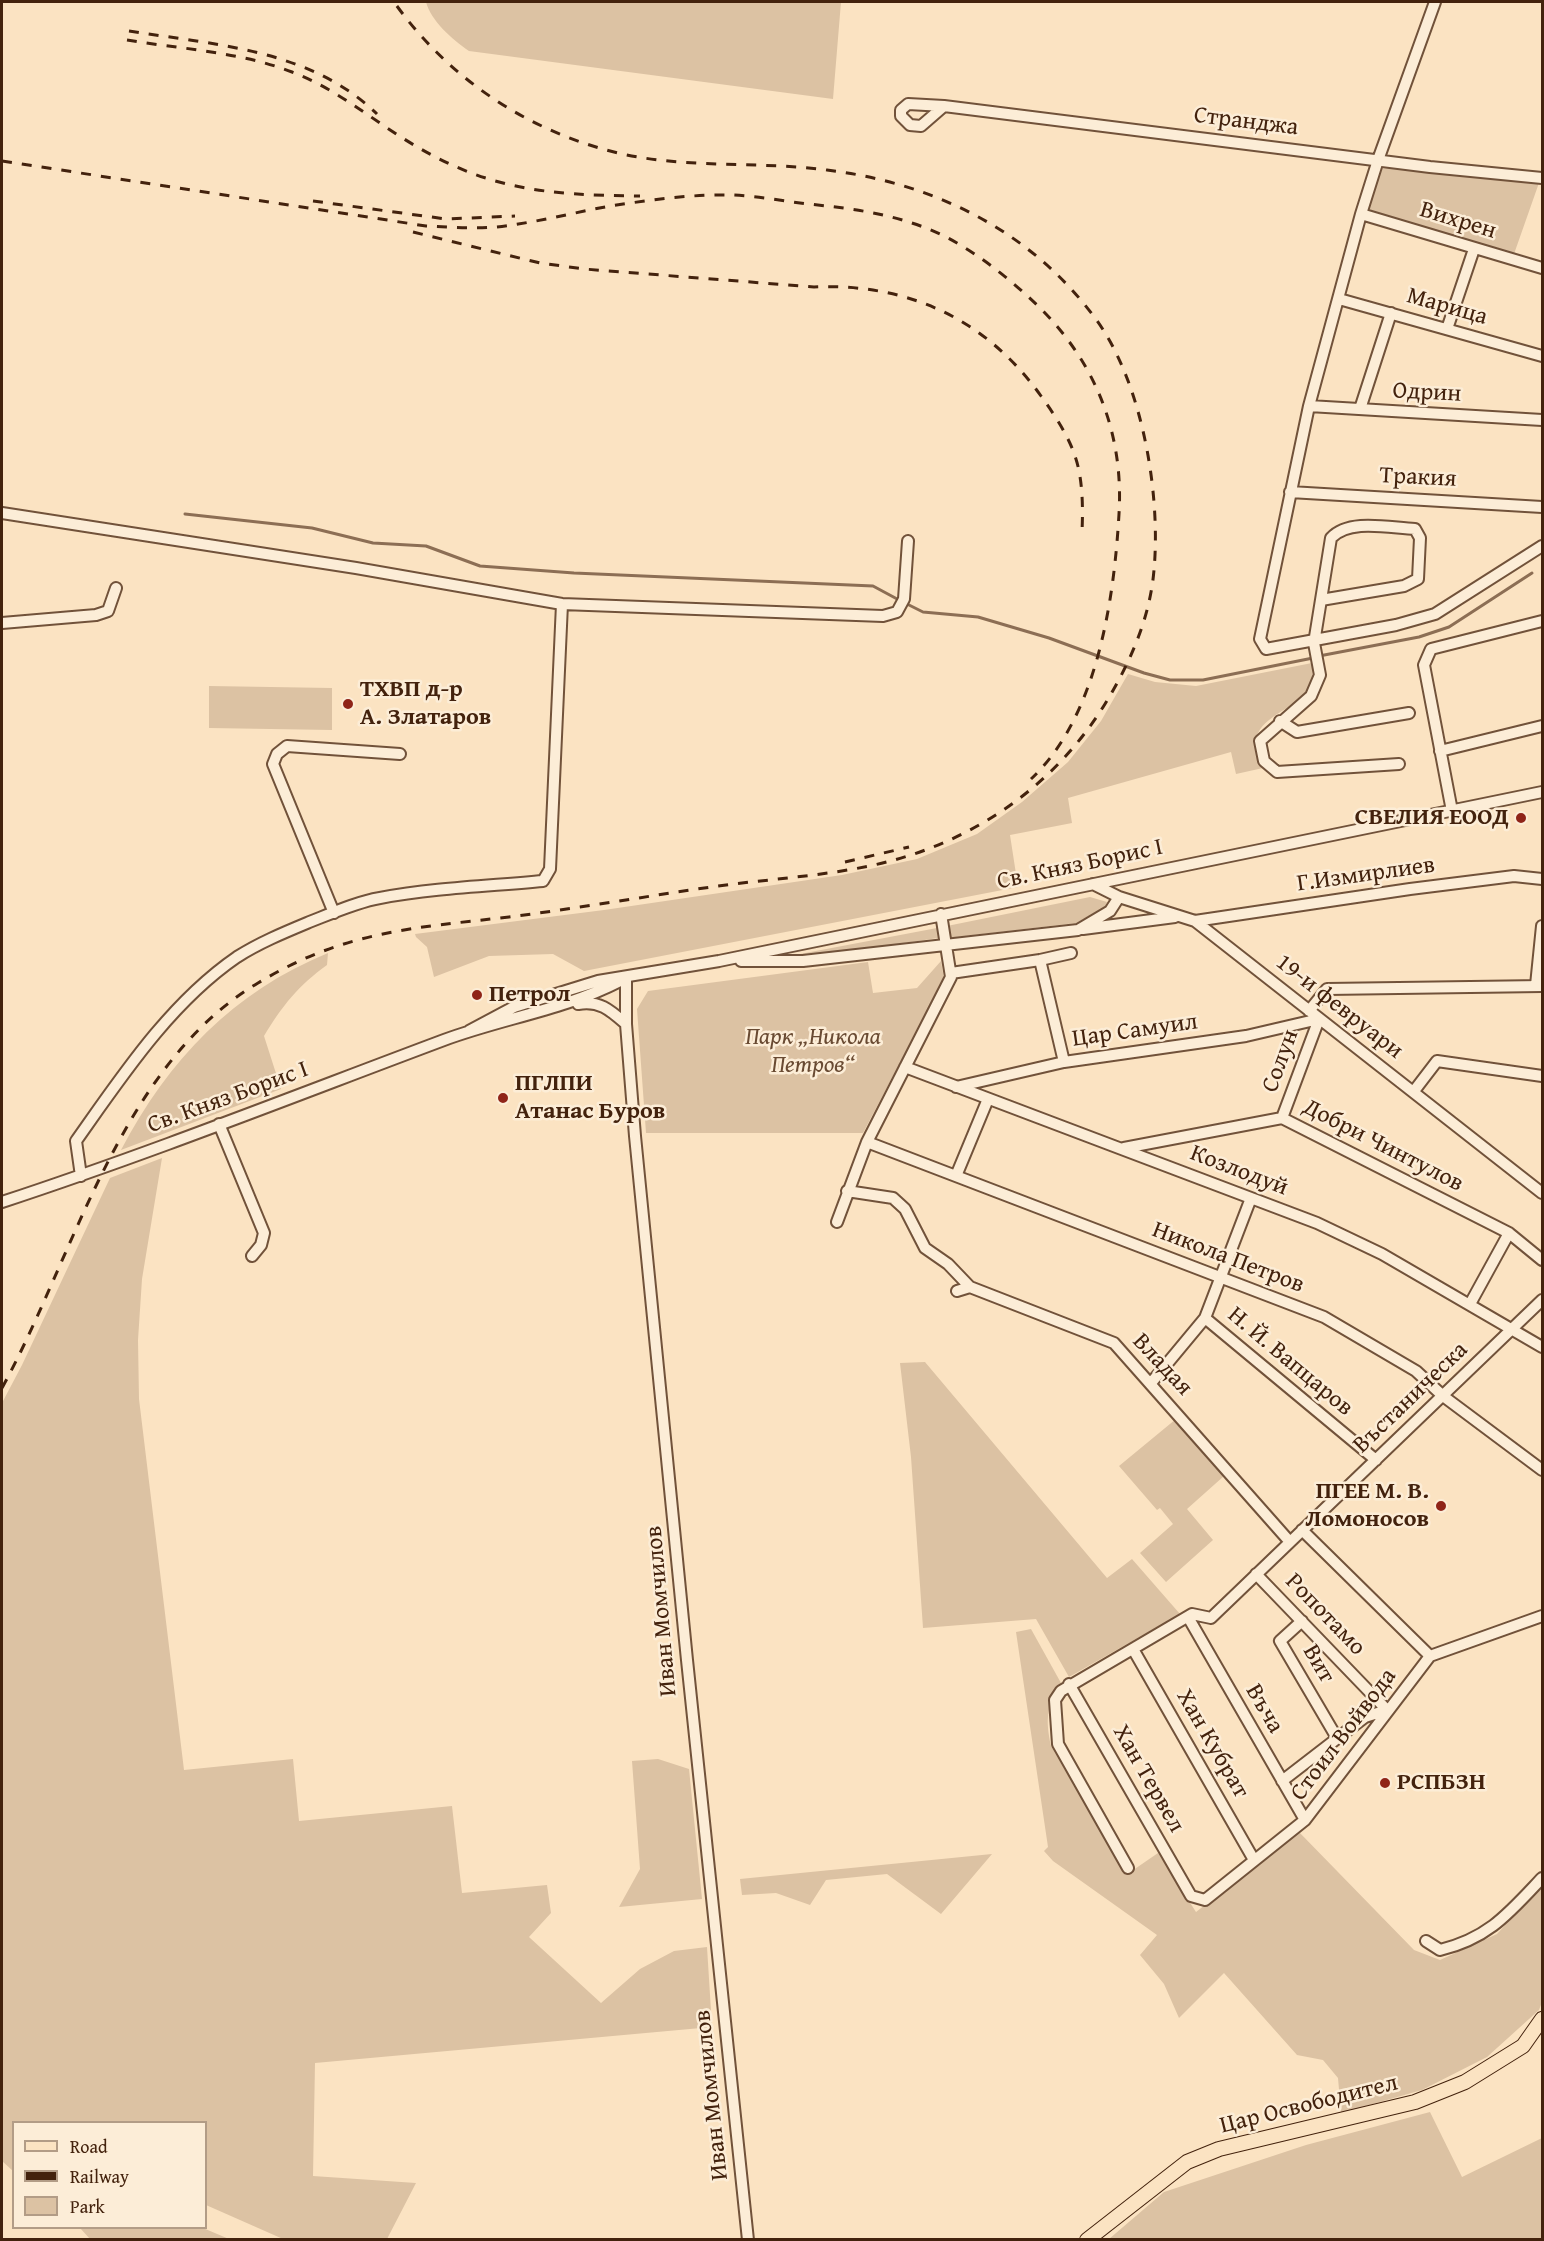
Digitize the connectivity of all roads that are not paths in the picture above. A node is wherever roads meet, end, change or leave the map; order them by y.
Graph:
1 (1435, 2) edge
2 (944, 106) dead end
3 (1378, 160) junction
4 (1542, 178) edge
5 (1361, 214) junction
6 (1474, 249) junction
7 (1542, 268) edge
8 (1339, 299) junction
9 (1391, 313) junction
10 (1447, 329) junction
11 (1542, 356) edge
12 (1309, 406) junction
13 (1359, 410) junction
14 (1542, 420) edge
15 (1290, 492) junction
16 (1542, 507) edge
17 (2, 513) edge
18 (909, 541) dead end
19 (1542, 546) edge
20 (116, 588) dead end
21 (1321, 600) junction
22 (562, 604) junction
23 (1542, 621) edge
24 (2, 623) edge
25 (1314, 643) junction
26 (1409, 713) dead end
27 (1280, 721) junction
28 (1542, 726) edge
29 (1440, 751) junction
30 (400, 754) dead end
31 (1399, 764) dead end
32 (1542, 792) edge
33 (1452, 811) junction
34 (1542, 879) edge
35 (1093, 884) junction
36 (1119, 897) junction
37 (334, 913) junction
38 (941, 914) junction
39 (1178, 917) junction
40 (1195, 921) junction
41 (1542, 926) edge
42 (1078, 930) junction
43 (945, 945) junction
44 (1071, 953) dead end
45 (1040, 960) junction
46 (718, 961) junction
47 (951, 973) junction
48 (626, 978) junction
49 (1539, 985) edge
50 (554, 1009) junction
51 (1309, 1011) junction
52 (1320, 1019) junction
53 (626, 1024) junction
54 (469, 1031) junction
55 (1064, 1062) junction
56 (905, 1067) junction
57 (1542, 1076) edge
58 (956, 1087) junction
59 (1414, 1091) junction
60 (988, 1099) junction
61 (1282, 1118) junction
62 (219, 1124) junction
63 (867, 1142) junction
64 (1122, 1149) junction
65 (81, 1176) junction
66 (956, 1176) junction
67 (848, 1191) junction
68 (1542, 1193) edge
69 (1251, 1198) junction
70 (2, 1202) edge
71 (837, 1222) dead end
72 (1509, 1233) junction
73 (252, 1256) dead end
74 (1542, 1260) edge
75 (1221, 1279) junction
76 (970, 1287) junction
77 (957, 1291) dead end
78 (1542, 1300) edge
79 (1470, 1304) junction
80 (1205, 1318) junction
81 (1513, 1329) junction
82 (1542, 1347) edge
83 (1151, 1383) junction
84 (1443, 1396) junction
85 (1376, 1460) junction
86 (1542, 1470) edge
87 (1302, 1530) junction
88 (1290, 1542) junction
89 (1256, 1574) junction
90 (1542, 1616) edge
91 (1188, 1617) junction
92 (1302, 1621) junction
93 (1132, 1648) junction
94 (1430, 1656) junction
95 (1069, 1684) junction
96 (1387, 1710) junction
97 (1337, 1738) junction
98 (1281, 1781) junction
99 (1305, 1820) junction
100 (1254, 1860) junction
101 (1128, 1868) dead end
102 (1542, 1878) edge
103 (1191, 1896) joint
104 (1426, 1941) dead end
105 (1542, 2019) edge
106 (748, 2240) edge
107 (1087, 2240) edge

1 - 3 street
2 - 3 street, Странджа
3 - 4 street, Странджа
3 - 5 street
5 - 6 street, Вихрен
5 - 8 street
6 - 7 street, Вихрен
6 - 10 street
8 - 9 street, Марица
8 - 12 street
9 - 10 street, Марица
9 - 13 street
10 - 11 street, Марица
12 - 13 street, Одрин
12 - 15 street
13 - 14 street, Одрин
15 - 16 street, Тракия
15 - 25 street
17 - 22 street
18 - 22 street
19 - 25 street
20 - 24 street
21 - 21 street
21 - 25 street
22 - 37 street
23 - 29 street
25 - 27 street
26 - 27 street
27 - 31 street
28 - 29 street
29 - 33 street
30 - 37 street
32 - 33 street, Св. Княз Борис I
33 - 35 street, Св. Княз Борис I
34 - 40 street, Г.Измирлиев
35 - 36 street, 19-и февруари
35 - 38 street, Св. Княз Борис I
36 - 39 street, 19-и февруари
36 - 42 street
37 - 65 street
38 - 43 street
38 - 46 street, Св. Княз Борис I
39 - 40 street, 19-и февруари
39 - 42 street
40 - 51 street, 19-и февруари
41 - 49 street
42 - 43 street
43 - 46 street
43 - 47 street
44 - 45 street
45 - 47 street
45 - 55 street
46 - 48 street, Св. Княз Борис I
47 - 56 street
48 - 50 street, Св. Княз Борис I
48 - 53 street, Иван Момчилов
48 - 54 street, Св. Княз Борис I
49 - 51 street
50 - 53 street
50 - 54 street, Св. Княз Борис I
51 - 52 street, 19-и февруари
52 - 55 street, Цар Самуил
52 - 59 street, 19-и февруари
52 - 61 street, Солун
53 - 106 street, Иван Момчилов
54 - 62 street, Св. Княз Борис I
55 - 58 street, Цар Самуил
56 - 58 street, Козлодуй
56 - 63 street
57 - 59 street
58 - 60 street, Козлодуй
59 - 68 street, 19-и февруари
60 - 64 street, Козлодуй
60 - 66 street
61 - 64 street, Добри Чинтулов
61 - 72 street, Добри Чинтулов
62 - 65 street, Св. Княз Борис I
62 - 73 street
63 - 66 street, Никола Петров
63 - 67 street
64 - 69 street, Козлодуй
65 - 70 street, Св. Княз Борис I
66 - 75 street, Никола Петров
67 - 71 street
67 - 76 street
69 - 75 street
69 - 79 street, Козлодуй
72 - 74 street, Добри Чинтулов
72 - 79 street
75 - 80 street
75 - 84 street, Никола Петров
76 - 77 street
76 - 83 street, Владая
78 - 81 street, Въстаническа
79 - 81 street, Козлодуй
80 - 83 street
80 - 85 street, Н. Й. Вапцаров
81 - 82 street, Козлодуй
81 - 84 street, Въстаническа
83 - 88 street, Владая
84 - 85 street, Въстаническа
84 - 86 street, Никола Петров
85 - 87 street, Въстаническа
87 - 88 street, Въстаническа
87 - 94 street
88 - 89 street, Въстаническа
89 - 91 street, Въстаническа
89 - 92 street, Ропотамо
90 - 94 street
91 - 93 street, Въстаническа
91 - 98 street, Въча
92 - 96 street, Ропотамо
92 - 97 street, Вит
93 - 95 street, Въстаническа
93 - 100 street, Хан Кубрат
94 - 96 street, Стоил Войвода
95 - 101 street
95 - 103 street, Хан Тервел
96 - 97 street
96 - 99 street, Стоил Войвода
97 - 98 street
98 - 99 street, Въча
99 - 100 street, Стоил Войвода
100 - 103 street, Стоил Войвода
102 - 104 street
105 - 107 main road, Цар Освободител

